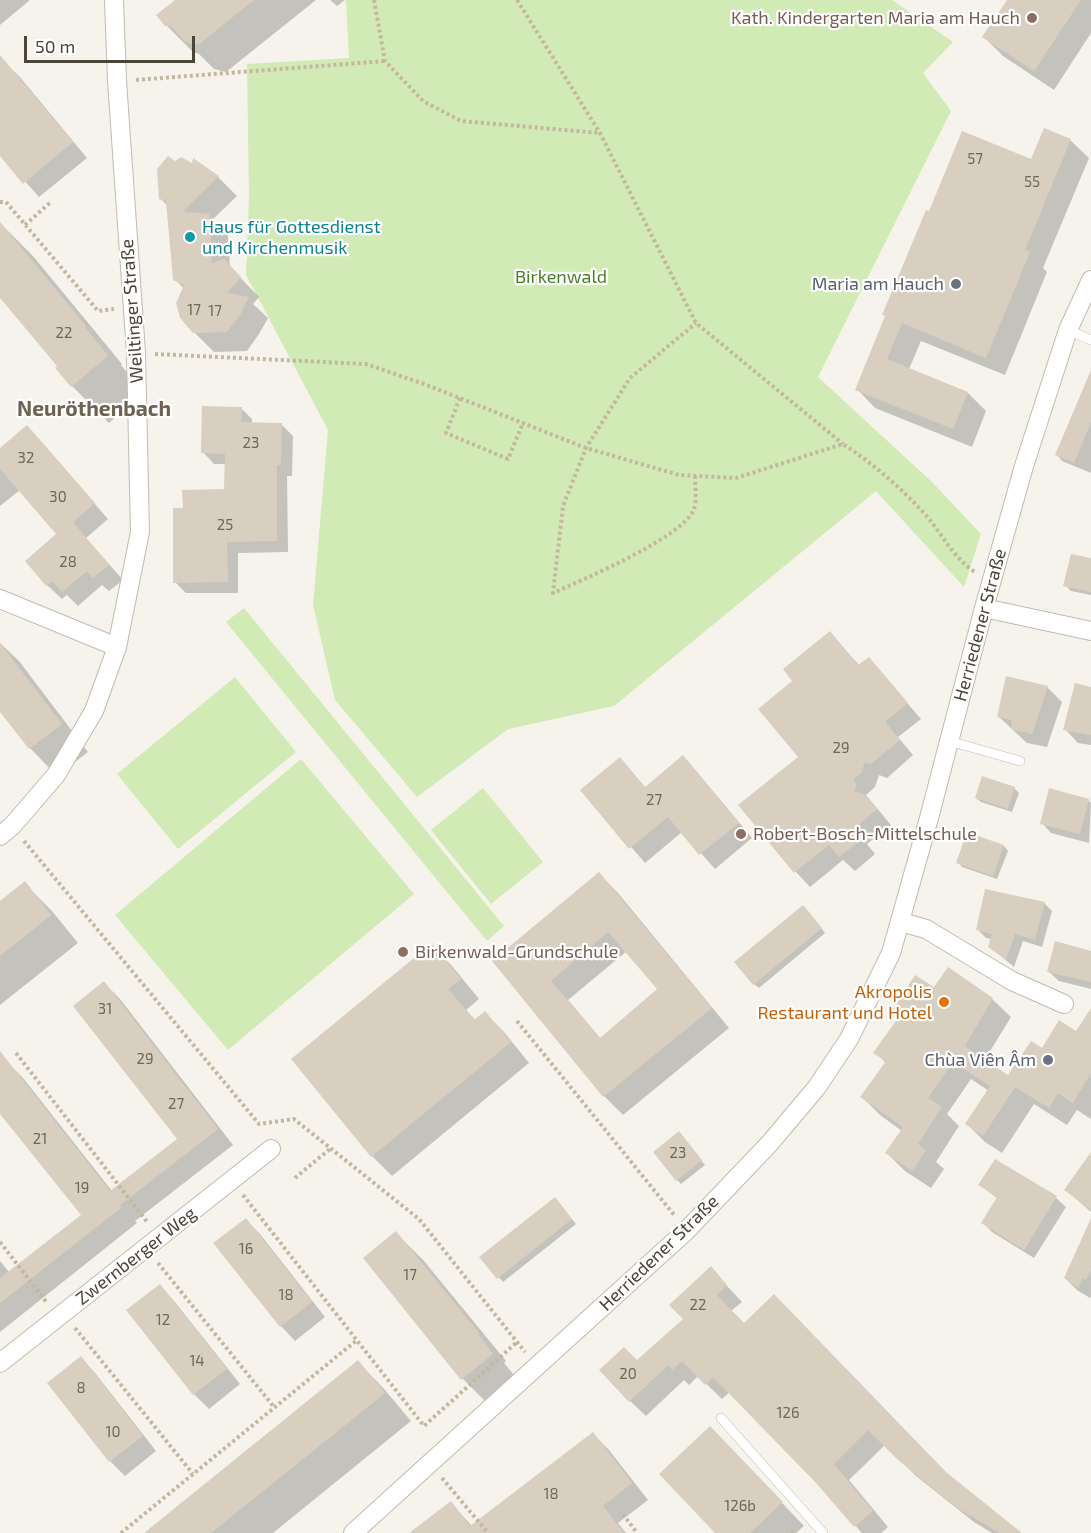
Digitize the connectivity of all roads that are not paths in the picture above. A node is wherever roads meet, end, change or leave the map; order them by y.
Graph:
1 (114, 0) edge
2 (1091, 280) edge
3 (1068, 330) junction
4 (1091, 340) edge
5 (0, 599) edge
6 (984, 608) junction
7 (1091, 631) edge
8 (117, 647) junction
9 (949, 741) junction
10 (1020, 761) dead end
11 (6, 831) edge
12 (901, 922) junction
13 (1064, 1004) dead end
14 (271, 1149) dead end
15 (0, 1363) edge
16 (721, 1418) dead end
17 (353, 1533) edge
18 (823, 1533) edge

1 - 8 street, Weiltinger Straße
2 - 3 street, Herriedener Straße
3 - 4 lane
3 - 6 street, Herriedener Straße
5 - 8 street
6 - 7 street
6 - 9 street, Herriedener Straße
8 - 11 street, Weiltinger Straße
9 - 10 lane
9 - 12 street, Herriedener Straße
12 - 13 street
12 - 17 street, Herriedener Straße
14 - 15 street, Zwernberger Weg
16 - 18 lane

